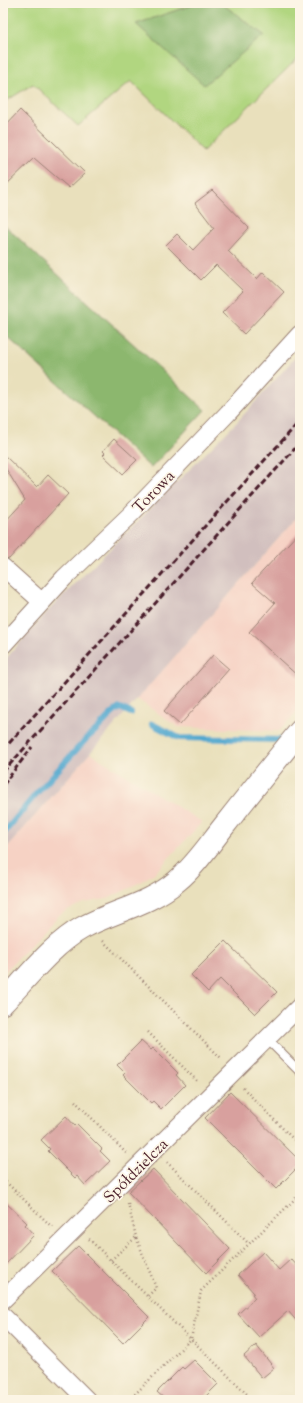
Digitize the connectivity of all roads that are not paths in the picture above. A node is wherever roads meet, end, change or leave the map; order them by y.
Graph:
1 (300, 334) edge
2 (3, 567) edge
3 (42, 602) junction
4 (3, 645) edge
5 (300, 731) edge
6 (3, 1003) edge
7 (300, 1006) edge
8 (267, 1039) junction
9 (300, 1072) edge
10 (3, 1300) edge
11 (3, 1316) edge
12 (87, 1400) edge

1 - 3 street, Torowa
2 - 3 street
3 - 4 street, Torowa
5 - 6 street
7 - 8 street, Spółdzielcza
8 - 9 lane
8 - 10 street, Spółdzielcza
11 - 12 street

